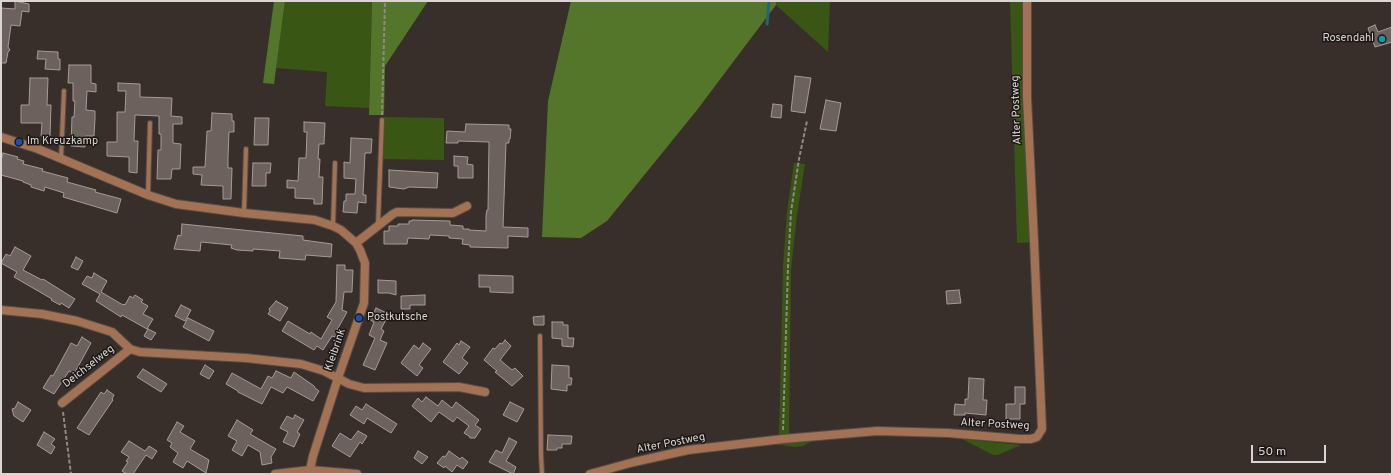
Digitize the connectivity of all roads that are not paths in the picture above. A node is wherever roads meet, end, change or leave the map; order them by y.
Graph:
1 (1027, 1) edge
2 (64, 91) dead end
3 (382, 120) road end
4 (150, 123) dead end
5 (1, 137) edge
6 (246, 149) dead end
7 (61, 158) junction
8 (335, 163) dead end
9 (148, 195) junction
10 (467, 206) dead end
11 (244, 213) junction
12 (332, 226) junction
13 (378, 226) junction
14 (356, 243) junction
15 (1, 310) edge
16 (540, 336) dead end
17 (130, 349) junction
18 (338, 378) junction
19 (485, 392) dead end
20 (62, 403) road end
21 (310, 470) junction
22 (275, 474) edge
23 (357, 474) edge
24 (542, 474) edge
25 (590, 474) edge

1 - 25 street, Alter Postweg
2 - 7 lane
3 - 13 lane
4 - 9 lane
5 - 7 street, Kleibrink
6 - 11 lane
7 - 9 street, Kleibrink
8 - 12 lane
9 - 11 street, Kleibrink
10 - 13 street
11 - 12 street, Kleibrink
12 - 14 street, Kleibrink
13 - 14 street
14 - 18 street, Kleibrink
15 - 17 street
16 - 24 lane
17 - 18 street
17 - 20 street, Deichselweg
18 - 19 street
18 - 21 street, Kleibrink
21 - 22 street
21 - 23 street

